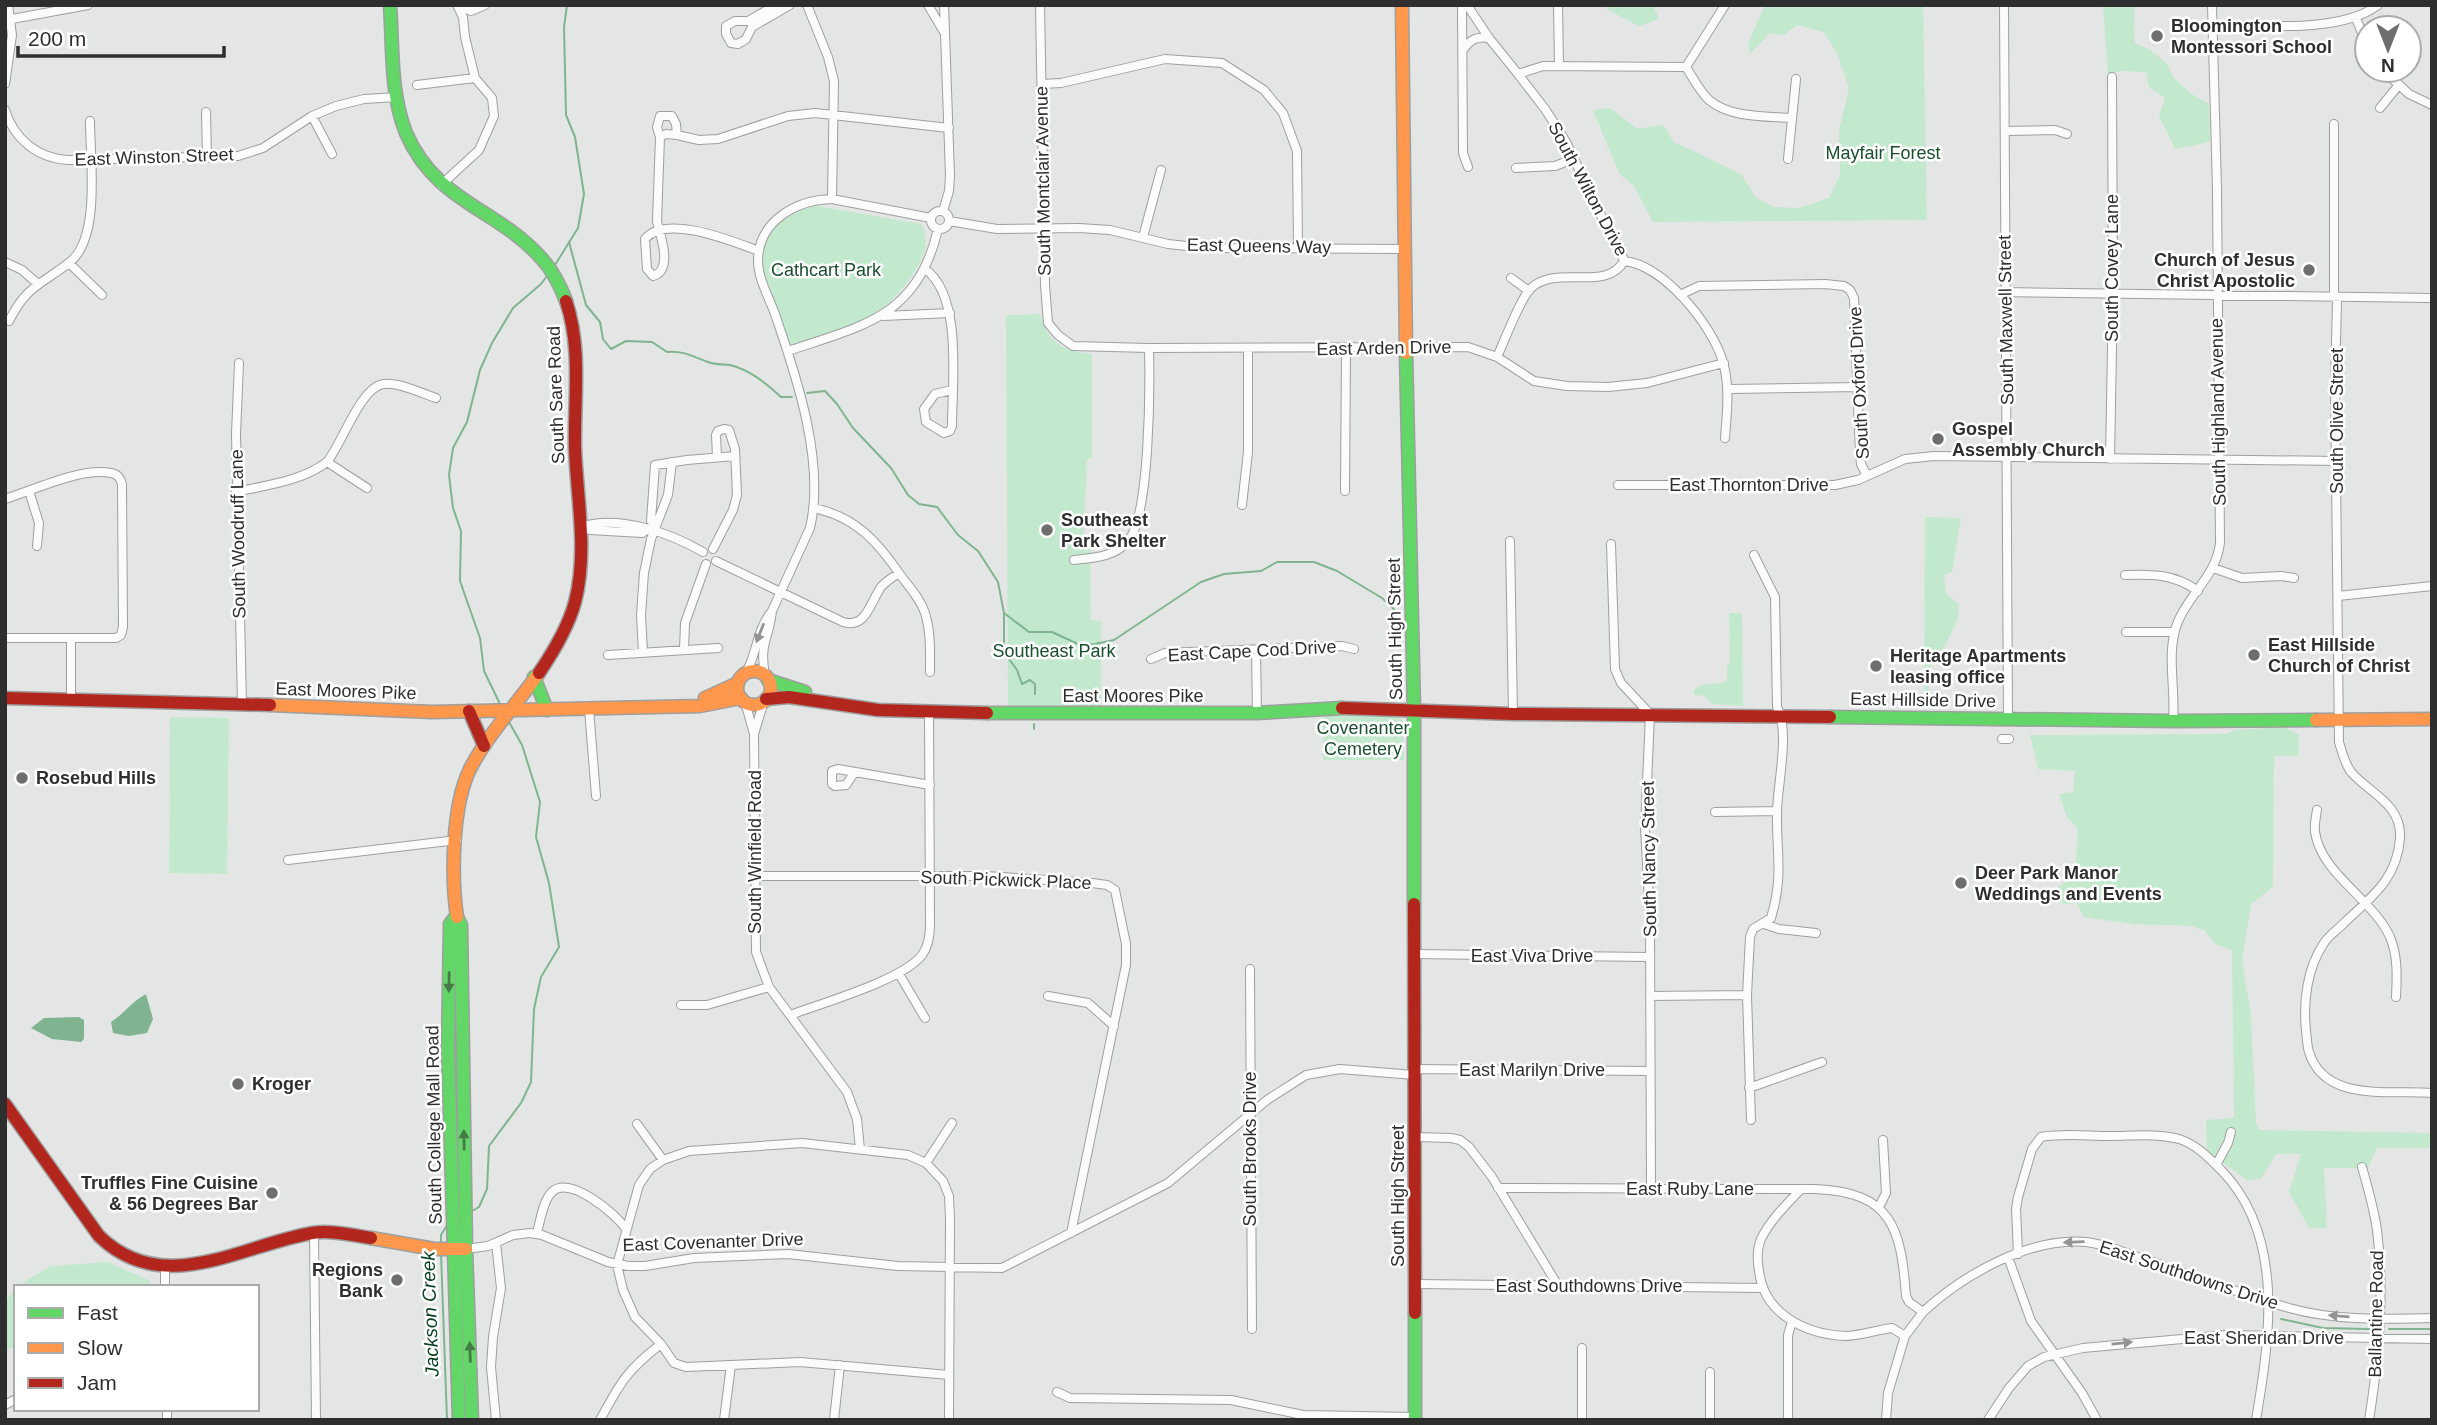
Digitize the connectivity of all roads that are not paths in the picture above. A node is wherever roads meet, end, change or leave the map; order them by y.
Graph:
1 (8, 5) edge
2 (88, 5) edge
3 (390, 5) edge
4 (458, 5) edge
5 (485, 5) edge
6 (776, 5) edge
7 (790, 5) edge
8 (807, 5) edge
9 (928, 5) edge
10 (944, 5) edge
11 (1040, 5) edge
12 (1402, 5) edge
13 (1464, 5) edge
14 (1558, 5) edge
15 (1725, 5) edge
16 (2004, 5) edge
17 (2212, 5) edge
18 (2378, 5) edge
19 (2363, 14) edge
20 (766, 15) junction
21 (12, 19) junction
22 (2353, 19) edge
23 (744, 22) junction
24 (2213, 24) junction
25 (749, 31) junction
26 (944, 32) junction
27 (1489, 38) junction
28 (1463, 50) junction
29 (1559, 65) junction
30 (1686, 67) junction
31 (1518, 74) junction
32 (2112, 77) dead end
33 (475, 78) junction
34 (1796, 79) dead end
35 (5, 84) edge
36 (1042, 84) junction
37 (417, 85) dead end
38 (2398, 86) joint
39 (398, 97) junction
40 (2432, 105) edge
41 (2380, 108) dead end
42 (5, 110) edge
43 (206, 112) dead end
44 (835, 113) junction
45 (312, 116) junction
46 (1791, 118) junction
47 (90, 121) dead end
48 (2334, 124) dead end
49 (949, 128) junction
50 (2006, 131) junction
51 (10, 132) edge
52 (2067, 134) dead end
53 (677, 135) junction
54 (660, 137) junction
55 (332, 154) dead end
56 (207, 158) junction
57 (1573, 159) junction
58 (1788, 159) dead end
59 (90, 160) junction
60 (1468, 167) dead end
61 (1516, 168) dead end
62 (1161, 170) dead end
63 (441, 185) junction
64 (832, 199) junction
65 (943, 211) junction
66 (931, 218) junction
67 (949, 221) junction
68 (1045, 228) junction
69 (938, 229) junction
70 (660, 230) junction
71 (1143, 237) junction
72 (1298, 247) junction
73 (1404, 249) junction
74 (759, 251) junction
75 (1624, 261) junction
76 (5, 262) edge
77 (69, 263) junction
78 (925, 269) junction
79 (1511, 278) dead end
80 (38, 284) junction
81 (1529, 290) junction
82 (2004, 292) junction
83 (2113, 294) junction
84 (102, 295) dead end
85 (1680, 295) junction
86 (2217, 295) junction
87 (2334, 296) junction
88 (2432, 298) edge
89 (899, 303) junction
90 (950, 313) junction
91 (909, 314) junction
92 (882, 316) junction
93 (9, 321) dead end
94 (1073, 346) joint
95 (1149, 348) junction
96 (1248, 348) junction
97 (1406, 348) junction
98 (1346, 349) junction
99 (788, 351) junction
100 (1497, 357) junction
101 (239, 363) dead end
102 (1724, 363) junction
103 (1856, 387) junction
104 (1728, 389) junction
105 (952, 390) junction
106 (436, 398) dead end
107 (1726, 438) dead end
108 (735, 456) junction
109 (717, 457) junction
110 (2007, 458) junction
111 (2109, 459) junction
112 (2219, 461) junction
113 (2337, 461) junction
114 (327, 462) junction
115 (672, 462) junction
116 (1867, 476) junction
117 (1618, 485) dead end
118 (367, 488) dead end
119 (29, 491) junction
120 (1345, 491) dead end
121 (236, 492) junction
122 (652, 493) junction
123 (668, 495) junction
124 (5, 499) edge
125 (1242, 505) dead end
126 (813, 509) junction
127 (580, 527) junction
128 (652, 529) junction
129 (1510, 541) dead end
130 (1611, 544) dead end
131 (37, 546) dead end
132 (713, 549) junction
133 (703, 552) junction
134 (1754, 555) dead end
135 (716, 561) junction
136 (1074, 561) dead end
137 (706, 564) junction
138 (2213, 568) junction
139 (899, 572) junction
140 (2125, 575) dead end
141 (2294, 578) dead end
142 (2432, 586) edge
143 (2198, 591) junction
144 (780, 592) junction
145 (2337, 596) junction
146 (772, 611) junction
147 (2126, 632) dead end
148 (2174, 632) junction
149 (5, 638) edge
150 (71, 639) junction
151 (718, 648) dead end
152 (1354, 649) dead end
153 (684, 650) junction
154 (1256, 651) junction
155 (643, 653) junction
156 (608, 656) dead end
157 (1152, 659) dead end
158 (930, 672) dead end
159 (534, 677) junction
160 (742, 678) junction
161 (767, 678) junction
162 (5, 698) edge
163 (71, 700) junction
164 (743, 700) junction
165 (765, 700) junction
166 (242, 704) junction
167 (685, 705) junction
168 (852, 706) junction
169 (589, 709) junction
170 (512, 710) junction
171 (547, 710) junction
172 (1414, 710) junction
173 (469, 711) junction
174 (929, 712) junction
175 (1257, 713) junction
176 (1650, 713) junction
177 (1513, 714) junction
178 (1782, 715) junction
179 (2007, 719) junction
180 (2432, 719) edge
181 (2338, 720) junction
182 (2173, 721) junction
183 (754, 734) junction
184 (484, 746) junction
185 (854, 773) dead end
186 (930, 785) junction
187 (596, 796) dead end
188 (2317, 810) dead end
189 (1777, 811) junction
190 (1715, 812) dead end
191 (457, 841) junction
192 (288, 860) dead end
193 (755, 876) junction
194 (931, 876) junction
195 (2366, 902) junction
196 (1764, 924) junction
197 (1816, 933) dead end
198 (1414, 954) junction
199 (1650, 957) junction
200 (1250, 969) dead end
201 (898, 974) junction
202 (769, 987) junction
203 (1747, 995) junction
204 (1048, 996) dead end
205 (1650, 996) junction
206 (2396, 997) dead end
207 (681, 1005) dead end
208 (790, 1015) junction
209 (925, 1018) dead end
210 (1114, 1026) junction
211 (455, 1048) junction
212 (1822, 1062) dead end
213 (1650, 1071) junction
214 (1414, 1072) junction
215 (1749, 1088) junction
216 (2432, 1093) edge
217 (5, 1104) edge
218 (1249, 1115) junction
219 (1751, 1120) dead end
220 (952, 1123) dead end
221 (637, 1124) dead end
222 (2231, 1132) dead end
223 (1415, 1137) junction
224 (1883, 1140) dead end
225 (860, 1149) junction
226 (663, 1160) junction
227 (926, 1163) junction
228 (2216, 1165) junction
229 (2362, 1167) dead end
230 (1498, 1188) junction
231 (1651, 1188) junction
232 (1801, 1189) junction
233 (1879, 1207) junction
234 (626, 1228) junction
235 (314, 1233) junction
236 (537, 1233) junction
237 (1071, 1233) junction
238 (496, 1243) junction
239 (451, 1249) junction
240 (2018, 1254) junction
241 (2008, 1257) junction
242 (617, 1265) junction
243 (950, 1267) junction
244 (165, 1269) junction
245 (1416, 1284) junction
246 (1557, 1284) junction
247 (165, 1285) edge
248 (1762, 1288) junction
249 (2269, 1301) junction
250 (1923, 1312) junction
251 (2432, 1318) edge
252 (2380, 1319) junction
253 (1792, 1322) junction
254 (1252, 1329) dead end
255 (2266, 1335) junction
256 (1905, 1336) junction
257 (2378, 1339) junction
258 (2432, 1339) edge
259 (661, 1344) junction
260 (1582, 1348) dead end
261 (2055, 1354) junction
262 (731, 1365) junction
263 (840, 1365) junction
264 (1710, 1372) dead end
265 (949, 1375) junction
266 (1057, 1392) dead end
267 (458, 1398) junction
268 (471, 1398) junction
269 (1415, 1418) edge
270 (316, 1420) edge
271 (459, 1420) edge
272 (472, 1420) edge
273 (496, 1420) edge
274 (600, 1420) edge
275 (724, 1420) edge
276 (834, 1420) edge
277 (949, 1420) edge
278 (1582, 1420) edge
279 (1710, 1420) edge
280 (1788, 1420) edge
281 (1886, 1420) edge
282 (1988, 1420) edge
283 (2098, 1420) edge
284 (2256, 1420) edge
285 (2369, 1420) edge

1 - 21 street
2 - 21 street
3 - 39 main road, South Sare Road
4 - 5 street
4 - 33 street
6 - 20 street
7 - 20 street
8 - 44 street
9 - 26 street
10 - 26 street
11 - 36 street, South Montclair Avenue
12 - 73 main road, South High Street
13 - 27 street, South Wilton Drive
13 - 28 street
14 - 29 street
15 - 30 street
16 - 50 street, South Maxwell Street
17 - 24 street, South Highland Avenue
18 - 19 street
20 - 23 street
20 - 25 street
21 - 35 street
22 - 24 street
23 - 25 street
23 - 25 street
24 - 86 street, South Highland Avenue
26 - 49 street
27 - 28 street
27 - 31 street, South Wilton Drive
28 - 60 street
29 - 30 street
29 - 31 street
30 - 46 street
31 - 57 street, South Wilton Drive
32 - 83 street, South Covey Lane
33 - 37 street
33 - 63 street
34 - 46 street
36 - 68 street, South Montclair Avenue
36 - 72 street
38 - 40 street
38 - 41 street
39 - 45 street, East Winston Street
39 - 63 main road, South Sare Road
42 - 51 street, East Winston Street
43 - 56 street
44 - 49 street
44 - 53 street
44 - 64 street
45 - 55 street
45 - 56 street, East Winston Street
46 - 58 street
47 - 59 street
48 - 87 street, South Olive Street
49 - 65 street
50 - 52 street
50 - 82 street, South Maxwell Street
51 - 59 street, East Winston Street
53 - 54 street
53 - 54 street
54 - 70 street
56 - 59 street, East Winston Street
57 - 61 street
57 - 75 street, South Wilton Drive
59 - 77 street
62 - 71 street
63 - 127 main road, South Sare Road
64 - 66 street
64 - 74 street
65 - 66 street
65 - 67 street
66 - 69 street
67 - 68 street, East Queens Way
67 - 69 street
68 - 71 street, East Queens Way
68 - 94 street, South Montclair Avenue
69 - 78 street
70 - 70 street
70 - 74 street
71 - 72 street, East Queens Way
72 - 73 street, East Queens Way
73 - 97 main road, South High Street
74 - 99 street
75 - 81 street
75 - 85 street, South Wilton Drive
76 - 80 street
77 - 80 street
77 - 84 street
78 - 89 street
78 - 90 street
79 - 81 street
80 - 93 street
81 - 100 street
82 - 83 street
82 - 110 street, South Maxwell Street
83 - 86 street
83 - 111 street, South Covey Lane
85 - 102 street, South Wilton Drive
85 - 103 street, South Oxford Drive
86 - 87 street
86 - 112 street, South Highland Avenue
87 - 88 street
87 - 113 street, South Olive Street
89 - 91 street
89 - 92 street
90 - 91 street
90 - 105 street
91 - 92 street
92 - 99 street
94 - 95 street, East Arden Drive
95 - 96 street, East Arden Drive
95 - 136 street
96 - 98 street, East Arden Drive
96 - 125 street
97 - 98 street, East Arden Drive
97 - 100 street, East Arden Drive
97 - 172 main road, South High Street
98 - 120 street
99 - 126 street
100 - 102 street, East Arden Drive
101 - 121 street, South Woodruff Lane
102 - 104 street, South Wilton Drive
103 - 104 street
103 - 116 street, South Oxford Drive
104 - 107 street, South Wilton Drive
105 - 105 street
106 - 114 street
108 - 109 street
108 - 109 street
108 - 132 street
109 - 115 street
110 - 111 street, East Thornton Drive
110 - 116 street, East Thornton Drive
110 - 179 street, South Maxwell Street
111 - 112 street, East Thornton Drive
112 - 113 street, East Thornton Drive
112 - 138 street, South Highland Avenue
113 - 145 street, South Olive Street
114 - 118 street
114 - 121 street
115 - 122 street
115 - 123 street
116 - 117 street, East Thornton Drive
119 - 124 street
119 - 131 street
119 - 150 street
121 - 166 street, South Woodruff Lane
122 - 123 street
122 - 128 street
123 - 128 street
126 - 139 street
126 - 144 street
127 - 128 street
127 - 159 main road, South Sare Road
128 - 133 street
128 - 155 street
129 - 177 street
130 - 176 street
132 - 133 street
132 - 135 street
133 - 137 street
134 - 178 street
135 - 137 street
135 - 144 street
137 - 153 street
138 - 141 street
138 - 143 street, South Highland Avenue
139 - 144 street
139 - 158 street
140 - 143 street
142 - 145 street
143 - 148 street, South Highland Avenue
144 - 146 street
145 - 181 street, South Olive Street
146 -> 160 street
146 - 161 street
147 - 148 street
148 - 182 street, South Highland Avenue
149 - 150 street
150 - 163 street
151 - 153 street
152 - 154 street, East Cape Cod Drive
153 - 155 street
154 - 157 street, East Cape Cod Drive
154 - 175 street
155 - 156 street
159 - 170 main road, South Sare Road
159 - 171 main road
160 - 161 main road
160 - 164 main road
160 - 167 main road, East Moores Pike
161 - 165 main road
161 - 168 main road, East Moores Pike
162 - 163 main road, East Moores Pike
163 - 166 main road, East Moores Pike
164 - 165 main road
164 - 167 main road, East Moores Pike
164 - 183 street, South Winfield Road
165 - 168 main road, East Moores Pike
165 - 183 street, South Winfield Road
166 - 173 main road, East Moores Pike
167 - 169 main road, East Moores Pike
168 - 174 main road, East Moores Pike
169 - 171 main road, East Moores Pike
169 - 187 street
170 - 171 main road, East Moores Pike
170 - 173 main road, East Moores Pike
170 - 184 main road, South College Mall Road
172 - 175 main road, East Moores Pike
172 - 177 main road, East Hillside Drive
172 - 198 main road, South High Street
173 - 184 main road
174 - 175 main road, East Moores Pike
174 - 186 street
176 - 177 main road, East Hillside Drive
176 - 178 main road, East Hillside Drive
176 - 199 street, South Nancy Street
178 - 179 main road, East Hillside Drive
178 - 189 street
179 - 182 main road, East Hillside Drive
180 - 181 main road, East Hillside Drive
181 - 182 main road, East Hillside Drive
181 - 195 street, South Olive Street
183 - 193 street, South Winfield Road
184 - 191 main road, South College Mall Road
185 - 186 street
186 - 194 street
188 - 195 street
189 - 190 street
189 - 196 street
191 - 192 street
191 - 211 main road, South College Mall Road
193 - 194 street, South Pickwick Place
193 - 202 street, South Winfield Road
194 - 201 street
194 - 210 street, South Pickwick Place
195 - 206 street
195 - 216 street, South Olive Street
196 - 197 street
196 - 203 street
198 - 199 street, East Viva Drive
198 - 214 main road, South High Street
199 - 205 street, South Nancy Street
200 - 218 street, South Brooks Drive
201 - 208 street
201 - 209 street
202 - 207 street
202 - 208 street, South Winfield Road
203 - 205 street
203 - 215 street
204 - 210 street
205 - 213 street, South Nancy Street
208 - 225 street, South Winfield Road
210 - 237 street, South Pickwick Place
211 - 239 main road, South College Mall Road
239 -> 211 main road, South College Mall Road
212 - 215 street
213 - 214 street, East Marilyn Drive
213 - 231 street, South Nancy Street
214 - 218 street, East Covenanter Drive
214 - 223 main road, South High Street
215 - 219 street
217 - 244 main road
218 - 237 street, East Covenanter Drive
218 - 254 street, South Brooks Drive
220 - 227 street
221 - 226 street
222 - 228 street
223 - 230 street
223 - 245 main road, South High Street
224 - 233 street
225 - 226 street
225 - 227 street
226 - 234 street
227 - 243 street
228 - 240 street
228 - 249 street
229 - 252 street, Ballantine Road
230 - 231 street, East Ruby Lane
230 - 246 street
231 - 232 street, East Ruby Lane
232 - 233 street, East Ruby Lane
232 - 248 street
233 - 250 street
234 - 236 street
234 - 242 street
235 - 239 main road
235 - 244 main road
235 - 270 street
236 - 238 street
236 - 242 street, East Covenanter Drive
237 - 243 street, East Covenanter Drive
238 - 239 street
238 - 273 street
239 - 267 main road, South College Mall Road
268 -> 239 main road, South College Mall Road
240 - 241 street, East Southdowns Drive
249 -> 240 street, East Southdowns Drive
241 - 250 street, East Southdowns Drive
241 - 261 street
242 - 243 street, East Covenanter Drive
242 - 259 street
243 - 265 street
244 - 247 street
245 - 246 street, East Southdowns Drive
245 - 269 main road, South High Street
246 - 248 street, East Southdowns Drive
248 - 253 street
252 -> 249 street, East Southdowns Drive
249 - 255 street
250 - 256 street
251 - 252 street, East Southdowns Drive
252 - 257 street, Ballantine Road
253 - 256 street
253 - 280 street
255 - 257 street, East Sheridan Drive
261 -> 255 street, East Sheridan Drive
255 - 284 street
256 - 281 street
257 - 258 street, East Sheridan Drive
257 - 285 street, Ballantine Road
259 - 262 street
259 - 274 street
260 - 278 street
261 - 282 street, East Sheridan Drive
261 - 283 street
262 - 263 street
262 - 275 street
263 - 265 street
263 - 276 street
264 - 279 street
265 - 277 street
266 - 269 street
267 - 268 main road
267 - 271 main road, South College Mall Road
268 - 272 main road, South College Mall Road

